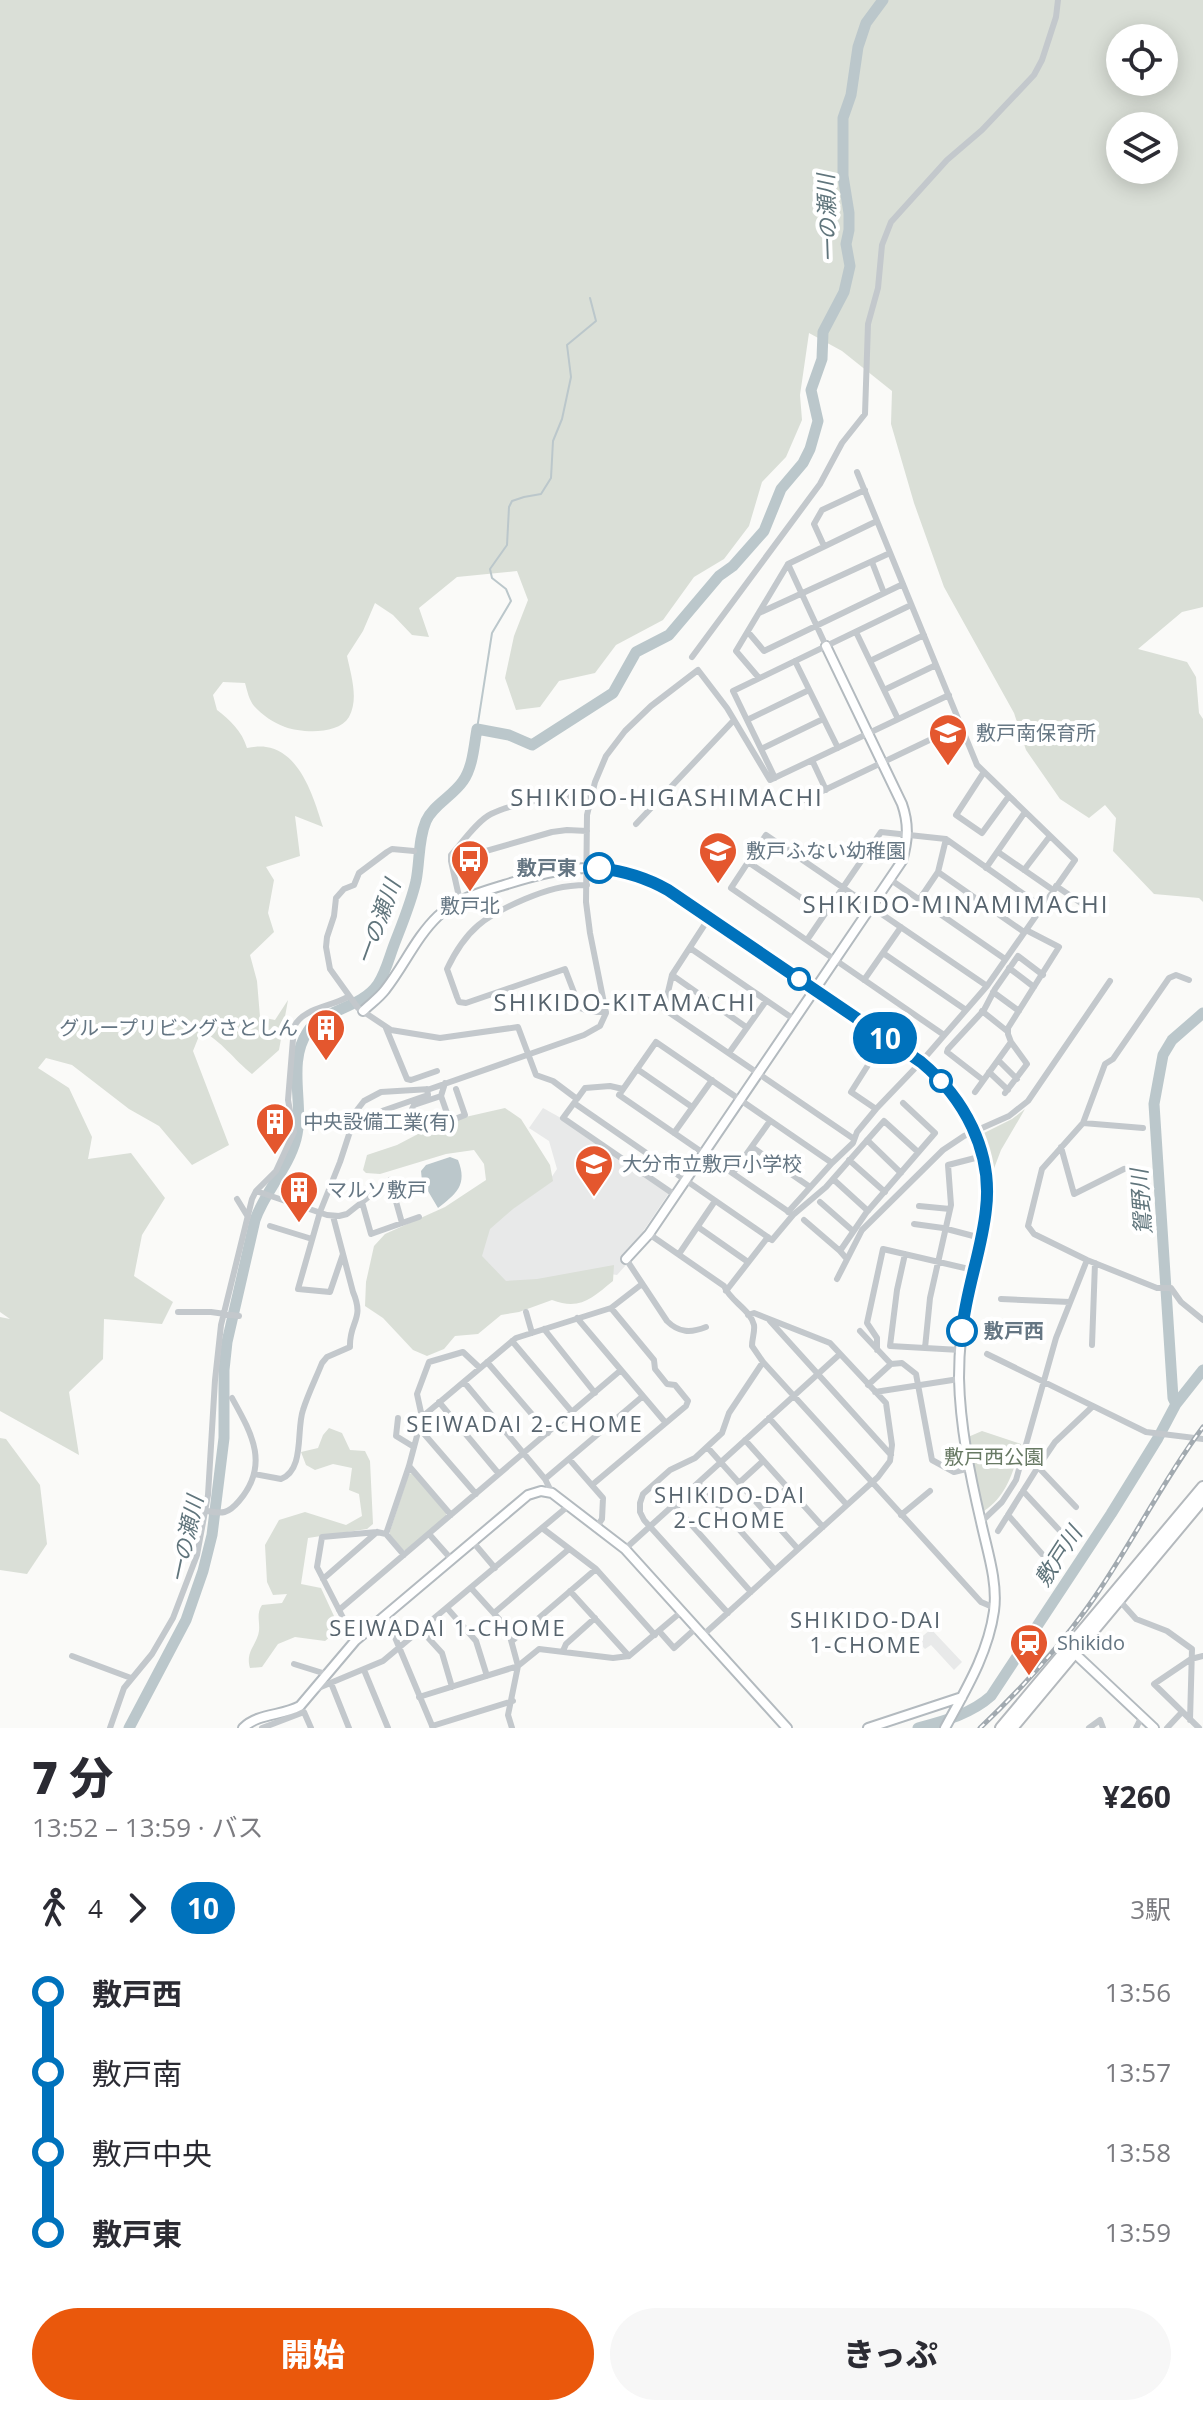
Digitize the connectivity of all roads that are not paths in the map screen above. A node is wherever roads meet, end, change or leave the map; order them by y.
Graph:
1 (1058, 0) edge
2 (857, 472) dead end
3 (865, 490) junction
4 (877, 521) junction
5 (824, 546) junction
6 (890, 553) junction
7 (872, 562) junction
8 (788, 564) junction
9 (903, 584) junction
10 (884, 593) junction
11 (800, 594) junction
12 (911, 605) junction
13 (759, 613) junction
14 (816, 625) junction
15 (748, 632) junction
16 (856, 632) junction
17 (924, 635) junction
18 (826, 646) junction
19 (692, 657) dead end
20 (795, 661) junction
21 (870, 661) junction
22 (936, 665) junction
23 (759, 678) junction
24 (809, 690) junction
25 (884, 690) junction
26 (949, 695) junction
27 (823, 719) junction
28 (898, 719) junction
29 (734, 720) junction
30 (747, 720) junction
31 (961, 725) junction
32 (868, 734) junction
33 (838, 748) junction
34 (761, 749) junction
35 (812, 760) junction
36 (883, 763) junction
37 (984, 772) junction
38 (775, 778) junction
39 (826, 790) junction
40 (591, 796) junction
41 (1009, 796) junction
42 (791, 806) dead end
43 (1025, 812) junction
44 (636, 824) dead end
45 (587, 831) junction
46 (908, 835) junction
47 (1050, 836) junction
48 (946, 839) junction
49 (414, 851) dead end
50 (998, 852) junction
51 (451, 861) junction
52 (748, 862) junction
53 (588, 867) junction
54 (986, 868) junction
55 (1024, 870) junction
56 (938, 872) junction
57 (891, 880) junction
58 (587, 885) junction
59 (843, 888) junction
60 (1055, 888) junction
61 (919, 900) junction
62 (460, 901) junction
63 (872, 907) junction
64 (1042, 907) junction
65 (1087, 907) dead end
66 (825, 914) junction
67 (707, 921) dead end
68 (901, 927) junction
69 (1025, 931) junction
70 (807, 940) junction
71 (690, 948) junction
72 (883, 953) junction
73 (1005, 959) junction
74 (836, 960) junction
75 (1009, 968) junction
76 (672, 975) junction
77 (1043, 975) junction
78 (864, 980) junction
79 (1189, 980) dead end
80 (1110, 981) dead end
81 (987, 986) junction
82 (1034, 987) junction
83 (816, 990) junction
84 (993, 992) junction
85 (350, 998) junction
86 (766, 1001) junction
87 (360, 1010) junction
88 (966, 1010) junction
89 (982, 1011) junction
90 (1019, 1011) junction
91 (606, 1012) junction
92 (795, 1020) junction
93 (746, 1027) junction
94 (386, 1028) junction
95 (1007, 1031) junction
96 (944, 1035) junction
97 (1011, 1042) junction
98 (882, 1043) dead end
99 (729, 1053) junction
100 (528, 1055) junction
101 (998, 1060) junction
102 (921, 1062) junction
103 (637, 1069) junction
104 (437, 1071) dead end
105 (989, 1072) junction
106 (759, 1074) junction
107 (1017, 1079) junction
108 (712, 1080) junction
109 (983, 1080) junction
110 (445, 1083) junction
111 (427, 1089) junction
112 (456, 1089) dead end
113 (623, 1089) junction
114 (975, 1092) dead end
115 (441, 1096) junction
116 (741, 1100) junction
117 (903, 1103) dead end
118 (692, 1107) junction
119 (876, 1109) junction
120 (382, 1111) dead end
121 (770, 1121) junction
122 (1083, 1123) junction
123 (1143, 1128) dead end
124 (421, 1131) dead end
125 (974, 1131) junction
126 (674, 1133) junction
127 (854, 1139) junction
128 (867, 1140) junction
129 (752, 1147) junction
130 (1061, 1147) junction
131 (918, 1152) junction
132 (704, 1154) junction
133 (983, 1156) junction
134 (849, 1160) junction
135 (832, 1163) junction
136 (1124, 1169) dead end
137 (733, 1173) junction
138 (901, 1173) junction
139 (833, 1179) junction
140 (686, 1180) junction
141 (810, 1187) junction
142 (258, 1192) junction
143 (885, 1192) junction
144 (675, 1195) junction
145 (237, 1199) dead end
146 (715, 1201) junction
147 (362, 1202) junction
148 (820, 1202) dead end
149 (919, 1206) dead end
150 (950, 1209) junction
151 (868, 1211) junction
152 (320, 1212) junction
153 (790, 1214) junction
154 (333, 1216) junction
155 (248, 1217) junction
156 (419, 1217) dead end
157 (804, 1220) dead end
158 (402, 1223) junction
159 (914, 1224) dead end
160 (270, 1226) dead end
161 (698, 1227) junction
162 (945, 1229) junction
163 (853, 1231) junction
164 (649, 1234) junction
165 (768, 1237) junction
166 (981, 1238) junction
167 (312, 1239) junction
168 (840, 1251) junction
169 (343, 1254) junction
170 (679, 1254) junction
171 (905, 1254) junction
172 (846, 1258) junction
173 (626, 1259) joint
174 (1087, 1260) junction
175 (937, 1261) junction
176 (748, 1262) junction
177 (1095, 1263) junction
178 (973, 1270) junction
179 (837, 1279) dead end
180 (642, 1284) junction
181 (726, 1291) junction
182 (1001, 1299) dead end
183 (1070, 1302) junction
184 (611, 1308) junction
185 (178, 1312) dead end
186 (526, 1312) dead end
187 (226, 1313) junction
188 (748, 1315) junction
189 (238, 1316) dead end
190 (577, 1318) junction
191 (769, 1320) junction
192 (1203, 1320) edge
193 (706, 1327) dead end
194 (544, 1329) junction
195 (860, 1331) dead end
196 (532, 1333) junction
197 (512, 1341) junction
198 (1092, 1345) dead end
199 (925, 1348) junction
200 (877, 1350) junction
201 (960, 1350) junction
202 (840, 1354) junction
203 (987, 1354) dead end
204 (487, 1362) junction
205 (763, 1362) junction
206 (891, 1364) junction
207 (480, 1368) junction
208 (621, 1370) junction
209 (817, 1374) junction
210 (959, 1379) junction
211 (464, 1382) junction
212 (1043, 1382) junction
213 (868, 1385) junction
214 (918, 1385) junction
215 (875, 1392) junction
216 (595, 1393) junction
217 (643, 1396) junction
218 (793, 1396) junction
219 (232, 1398) dead end
220 (439, 1402) junction
221 (1092, 1407) junction
222 (572, 1412) junction
223 (422, 1417) junction
224 (398, 1418) dead end
225 (769, 1418) junction
226 (665, 1422) junction
227 (419, 1428) junction
228 (548, 1433) junction
229 (1203, 1439) edge
230 (745, 1440) junction
231 (414, 1447) junction
232 (708, 1448) junction
233 (524, 1453) junction
234 (891, 1455) junction
235 (569, 1459) junction
236 (763, 1461) junction
237 (1022, 1461) junction
238 (721, 1462) junction
239 (409, 1466) junction
240 (1038, 1467) junction
241 (970, 1468) junction
242 (254, 1474) junction
243 (499, 1474) junction
244 (545, 1479) junction
245 (872, 1482) junction
246 (698, 1483) junction
247 (739, 1483) junction
248 (592, 1485) junction
249 (1203, 1487) edge
250 (787, 1488) junction
251 (930, 1491) dead end
252 (1023, 1491) junction
253 (552, 1493) junction
254 (476, 1494) junction
255 (1203, 1499) edge
256 (674, 1505) junction
257 (847, 1505) junction
258 (567, 1507) junction
259 (1076, 1507) dead end
260 (764, 1510) junction
261 (209, 1512) junction
262 (451, 1515) junction
263 (901, 1515) junction
264 (1008, 1515) junction
265 (981, 1522) junction
266 (650, 1527) junction
267 (823, 1527) junction
268 (542, 1528) junction
269 (596, 1528) junction
270 (998, 1531) dead end
271 (377, 1532) junction
272 (1062, 1533) dead end
273 (386, 1534) junction
274 (429, 1534) junction
275 (473, 1542) junction
276 (569, 1549) junction
277 (625, 1549) junction
278 (798, 1549) junction
279 (1042, 1554) dead end
280 (404, 1555) junction
281 (452, 1560) junction
282 (495, 1568) junction
283 (596, 1569) junction
284 (775, 1570) junction
285 (323, 1579) junction
286 (471, 1588) junction
287 (570, 1591) junction
288 (751, 1592) junction
289 (1119, 1600) junction
290 (447, 1608) junction
291 (995, 1608) junction
292 (339, 1610) junction
293 (681, 1612) junction
294 (494, 1613) junction
295 (728, 1613) junction
296 (386, 1616) junction
297 (595, 1618) junction
298 (695, 1629) junction
299 (421, 1630) junction
300 (657, 1633) junction
301 (702, 1636) junction
302 (355, 1641) junction
303 (512, 1641) junction
304 (399, 1649) junction
305 (1071, 1650) junction
306 (563, 1651) junction
307 (72, 1656) dead end
308 (629, 1656) junction
309 (1203, 1656) edge
310 (1191, 1659) junction
311 (294, 1664) dead end
312 (518, 1666) junction
313 (364, 1670) junction
314 (326, 1674) junction
315 (487, 1676) junction
316 (131, 1678) junction
317 (331, 1683) junction
318 (452, 1687) junction
319 (314, 1690) junction
320 (419, 1697) junction
321 (962, 1697) junction
322 (513, 1701) junction
323 (301, 1709) junction
324 (1182, 1712) junction
325 (1142, 1716) junction
326 (287, 1719) junction
327 (1190, 1720) junction
328 (432, 1727) edge
329 (110, 1728) edge
330 (243, 1728) edge
331 (262, 1728) edge
332 (290, 1728) edge
333 (311, 1728) edge
334 (349, 1728) edge
335 (388, 1728) edge
336 (512, 1728) edge
337 (787, 1728) edge
338 (868, 1728) edge
339 (945, 1728) edge
340 (1001, 1728) edge
341 (1012, 1728) edge
342 (1089, 1728) edge
343 (1103, 1728) edge
344 (1136, 1728) edge
345 (1154, 1728) edge
346 (1167, 1728) edge
347 (1199, 1728) edge

1 - 19 street
2 - 3 street
3 - 4 street
3 - 5 street
4 - 5 street
4 - 6 street
5 - 8 street
6 - 7 street
6 - 9 street
7 - 10 street
7 - 11 street
8 - 11 street
8 - 13 street
9 - 10 street
9 - 12 street
10 - 14 street
11 - 13 street
11 - 14 street
12 - 16 street
12 - 17 street
13 - 15 street
14 - 15 street
14 - 18 street
15 - 23 street
16 - 18 street
16 - 21 street
17 - 21 street
17 - 22 street
18 - 20 street
18 - 32 street
20 - 23 street
20 - 24 street
21 - 25 street
22 - 25 street
22 - 26 street
23 - 30 street
24 - 27 street
24 - 30 street
25 - 28 street
26 - 28 street
26 - 31 street
27 - 33 street
27 - 34 street
28 - 32 street
29 - 38 street
29 - 40 street
29 - 44 street
30 - 34 street
31 - 36 street
31 - 37 street
32 - 33 street
32 - 36 street
33 - 35 street
34 - 38 street
35 - 38 street
35 - 39 street
36 - 39 street
36 - 46 street
37 - 41 street
37 - 41 street
39 - 42 street
40 - 45 street
40 - 51 street
41 - 43 street
43 - 47 street
43 - 50 street
45 - 51 street
45 - 53 street
46 - 48 street
46 - 57 street
46 - 59 street
47 - 55 street
47 - 60 street
48 - 54 street
48 - 56 street
49 - 85 street
50 - 54 street
50 - 55 street
51 - 62 street
52 - 59 street
52 - 66 street
52 - 70 street
53 - 58 street
53 - 62 street
53 - 83 street
54 - 64 street
55 - 60 street
56 - 61 street
56 - 69 street
57 - 61 street
57 - 63 street
58 - 91 street
58 - 91 street
59 - 63 street
59 - 66 street
60 - 64 street
60 - 65 street
61 - 73 street
62 - 87 street
63 - 68 street
63 - 74 street
64 - 69 street
66 - 70 street
67 - 71 street
68 - 72 street
68 - 81 street
69 - 73 street
69 - 77 street
70 - 74 street
71 - 76 street
71 - 86 street
72 - 78 street
72 - 88 street
73 - 81 street
74 - 78 street
74 - 83 street
75 - 77 street
75 - 82 street
75 - 84 street
76 - 93 street
76 - 99 street
77 - 82 street
78 - 96 street
79 - 122 street
80 - 125 street
81 - 88 street
82 - 90 street
83 - 92 street
83 - 102 street
84 - 89 street
84 - 90 street
85 - 87 street
85 - 142 street
86 - 92 street
86 - 93 street
87 - 94 street
88 - 96 street
89 - 95 street
89 - 109 street
90 - 95 street
91 - 100 street
92 - 106 street
93 - 99 street
94 - 100 street
94 - 104 street
95 - 97 street
96 - 102 street
97 - 101 street
97 - 107 street
98 - 119 street
99 - 106 street
100 - 110 street
100 - 113 street
101 - 105 street
101 - 107 street
102 - 119 street
102 - 125 street
103 - 108 street
103 - 113 street
103 - 118 street
105 - 107 street
105 - 109 street
106 - 116 street
106 - 127 street
108 - 116 street
108 - 118 street
109 - 114 street
110 - 111 street
110 - 115 street
111 - 120 street
111 - 152 street
112 - 115 street
113 - 126 street
115 - 124 street
116 - 121 street
116 - 132 street
117 - 131 street
118 - 126 street
119 - 127 street
121 - 129 street
121 - 135 street
122 - 123 street
122 - 130 street
125 - 133 street
125 - 172 street
126 - 132 street
127 - 135 street
128 - 131 street
128 - 134 street
128 - 138 street
129 - 137 street
129 - 141 street
130 - 136 street
130 - 174 street
131 - 138 street
132 - 137 street
132 - 140 street
133 - 150 street
133 - 166 street
134 - 139 street
134 - 143 street
135 - 141 street
137 - 153 street
138 - 143 street
139 - 151 street
139 - 153 street
140 - 144 street
140 - 144 street
140 - 146 street
141 - 153 street
142 - 152 street
142 - 155 street
143 - 151 street
144 - 164 street
145 - 155 street
146 - 161 street
146 - 165 street
147 - 154 street
147 - 158 street
147 - 158 street
148 - 163 street
149 - 150 street
150 - 162 street
151 - 163 street
152 - 154 street
152 - 167 street
153 - 165 street
154 - 169 street
155 - 187 street
156 - 158 street
157 - 168 street
159 - 162 street
160 - 167 street
161 - 170 street
161 - 176 street
162 - 166 street
162 - 175 street
163 - 168 street
164 - 170 street
164 - 173 street
165 - 176 street
166 - 178 street
167 - 169 street
168 - 172 street
169 - 242 street
170 - 181 street
171 - 175 street
171 - 199 street
171 - 200 street
172 - 179 street
173 - 180 street
174 - 177 street
174 - 183 street
175 - 178 street
175 - 199 street
176 - 181 street
177 - 192 street
177 - 198 street
178 - 201 street
180 - 184 street
180 - 193 street
181 - 188 street
182 - 183 street
183 - 212 street
184 - 190 street
184 - 226 street
185 - 187 street
186 - 196 street
187 - 189 street
187 - 261 street
188 - 191 street
188 - 205 street
190 - 194 street
190 - 208 street
191 - 202 street
191 - 209 street
194 - 196 street
194 - 216 street
195 - 200 street
196 - 197 street
197 - 204 street
197 - 222 street
199 - 201 street
200 - 206 street
201 - 210 street
202 - 209 street
202 - 213 street
203 - 212 street
204 - 207 street
204 - 228 street
205 - 218 street
205 - 232 street
206 - 213 street
206 - 214 street
207 - 211 street
207 - 223 street
208 - 216 street
208 - 217 street
209 - 218 street
209 - 234 street
210 - 214 street
210 - 241 street
211 - 220 street
211 - 233 street
212 - 221 street
212 - 237 street
213 - 215 street
214 - 215 street
214 - 241 street
215 - 234 street
216 - 222 street
217 - 226 street
217 - 235 street
218 - 225 street
218 - 245 street
219 - 242 street
220 - 223 street
220 - 243 street
221 - 229 street
221 - 240 street
222 - 228 street
223 - 227 street
224 - 231 street
225 - 230 street
225 - 257 street
226 - 248 street
227 - 231 street
227 - 254 street
228 - 233 street
230 - 236 street
230 - 238 street
231 - 239 street
232 - 238 street
232 - 266 street
233 - 243 street
233 - 244 street
234 - 245 street
235 - 244 street
235 - 248 street
236 - 247 street
236 - 250 street
237 - 240 street
237 - 265 street
238 - 246 street
238 - 247 street
239 - 262 street
239 - 273 street
240 - 252 street
240 - 259 street
241 - 265 street
242 - 261 street
243 - 254 street
244 - 253 street
245 - 257 street
245 - 263 street
246 - 256 street
246 - 284 street
247 - 260 street
248 - 269 street
249 - 305 highway
250 - 260 street
250 - 267 street
251 - 263 street
252 - 264 street
252 - 272 street
253 - 258 street
253 - 275 street
254 - 262 street
255 - 289 highway
256 - 266 street
256 - 288 street
257 - 267 street
258 - 268 street
258 - 269 street
260 - 278 street
261 - 316 street
262 - 274 street
263 - 291 street
264 - 270 street
264 - 279 street
265 - 291 street
266 - 277 street
266 - 295 street
267 - 278 street
268 - 276 street
268 - 282 street
269 - 277 street
271 - 273 street
271 - 285 street
271 - 285 street
273 - 280 street
274 - 280 street
274 - 281 street
275 - 281 street
275 - 282 street
276 - 283 street
276 - 294 street
277 - 293 street
278 - 284 street
280 - 292 street
281 - 296 street
282 - 286 street
283 - 287 street
283 - 300 street
284 - 288 street
285 - 292 street
286 - 290 street
286 - 294 street
287 - 297 street
287 - 303 street
288 - 295 street
289 - 305 highway
289 - 310 street
290 - 299 street
290 - 315 street
291 - 321 street
292 - 302 street
293 - 298 street
293 - 300 street
294 - 303 street
295 - 301 street
296 - 302 street
296 - 304 street
297 - 306 street
297 - 308 street
298 - 300 street
298 - 301 street
299 - 304 street
299 - 318 street
300 - 308 street
301 - 337 street
302 - 314 street
303 - 312 street
304 - 313 street
304 - 320 street
305 - 325 street
305 - 340 highway
305 - 341 highway
306 - 308 street
306 - 312 street
307 - 316 street
309 - 310 street
310 - 324 street
310 - 327 street
311 - 314 street
312 - 315 street
312 - 322 street
313 - 317 street
313 - 335 street
314 - 319 street
315 - 318 street
316 - 329 street
317 - 319 street
317 - 334 street
318 - 320 street
319 - 323 street
320 - 328 street
321 - 338 street
321 - 339 street
322 - 328 street
322 - 336 street
323 - 326 street
323 - 330 street
323 - 333 street
324 - 327 street
324 - 346 street
325 - 344 street
325 - 345 street
326 - 331 street
326 - 332 street
327 - 347 street
342 - 343 street

